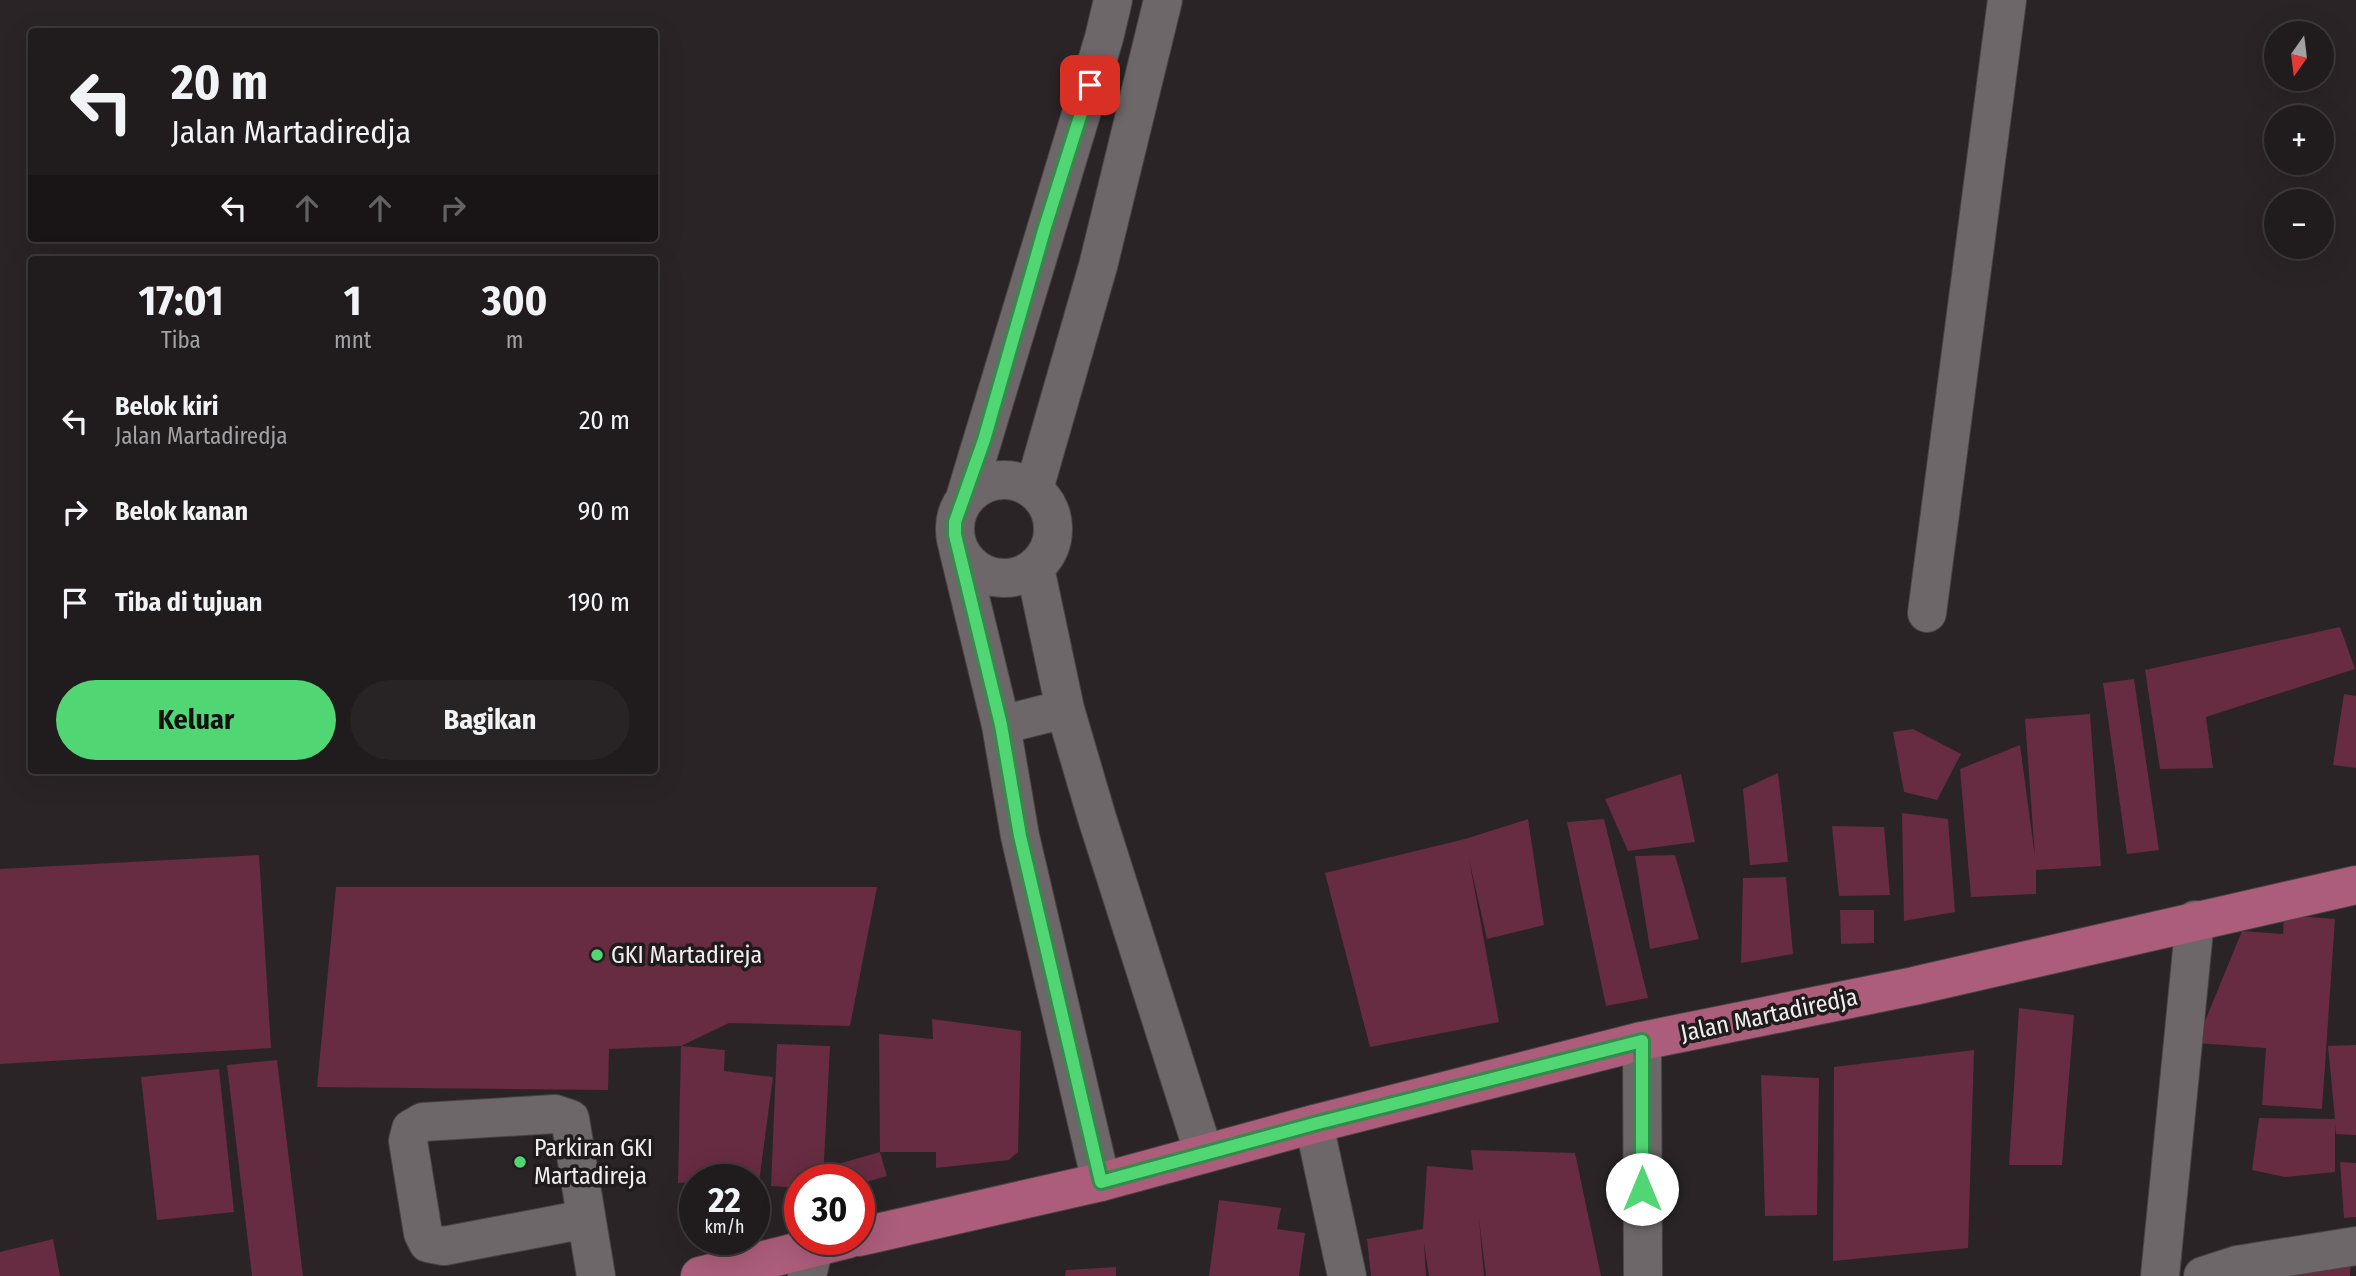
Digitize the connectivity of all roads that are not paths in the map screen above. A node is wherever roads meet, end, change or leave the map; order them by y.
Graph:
1 (1113, 0) edge
2 (1163, 0) edge
3 (2007, 0) edge
4 (1104, 38) junction
5 (1151, 48) junction
6 (1034, 489) junction
7 (965, 498) junction
8 (958, 548) junction
9 (1035, 568) junction
10 (1927, 613) dead end
11 (1065, 709) junction
12 (1001, 725) junction
13 (2356, 885) edge
14 (2195, 920) junction
15 (1642, 1041) junction
16 (1314, 1124) junction
17 (1204, 1154) junction
18 (1101, 1182) junction
19 (586, 1219) junction
20 (875, 1233) edge
21 (2356, 1246) edge
22 (817, 1255) edge
23 (596, 1276) edge
24 (700, 1276) edge
25 (1348, 1276) edge
26 (1643, 1276) edge
27 (2161, 1276) edge
28 (2203, 1276) edge

1 - 4 street
2 - 5 street
3 - 10 street
4 - 5 street
4 - 7 street
5 - 6 street
6 - 7 street
6 - 9 street
7 - 8 street
8 - 9 street
8 - 12 street
9 - 11 street
11 - 12 street
11 - 17 street
12 - 18 street
13 - 14 main road, Jalan Martadiredja
14 - 15 main road, Jalan Martadiredja
14 - 27 street
15 - 16 main road, Jalan Martadiredja
15 - 26 street
16 - 17 main road, Jalan Martadiredja
16 - 25 street
17 - 18 main road, Jalan Martadiredja
18 - 20 main road, Jalan Martadiredja
19 - 19 street
19 - 23 street
21 - 28 street
22 - 24 main road

